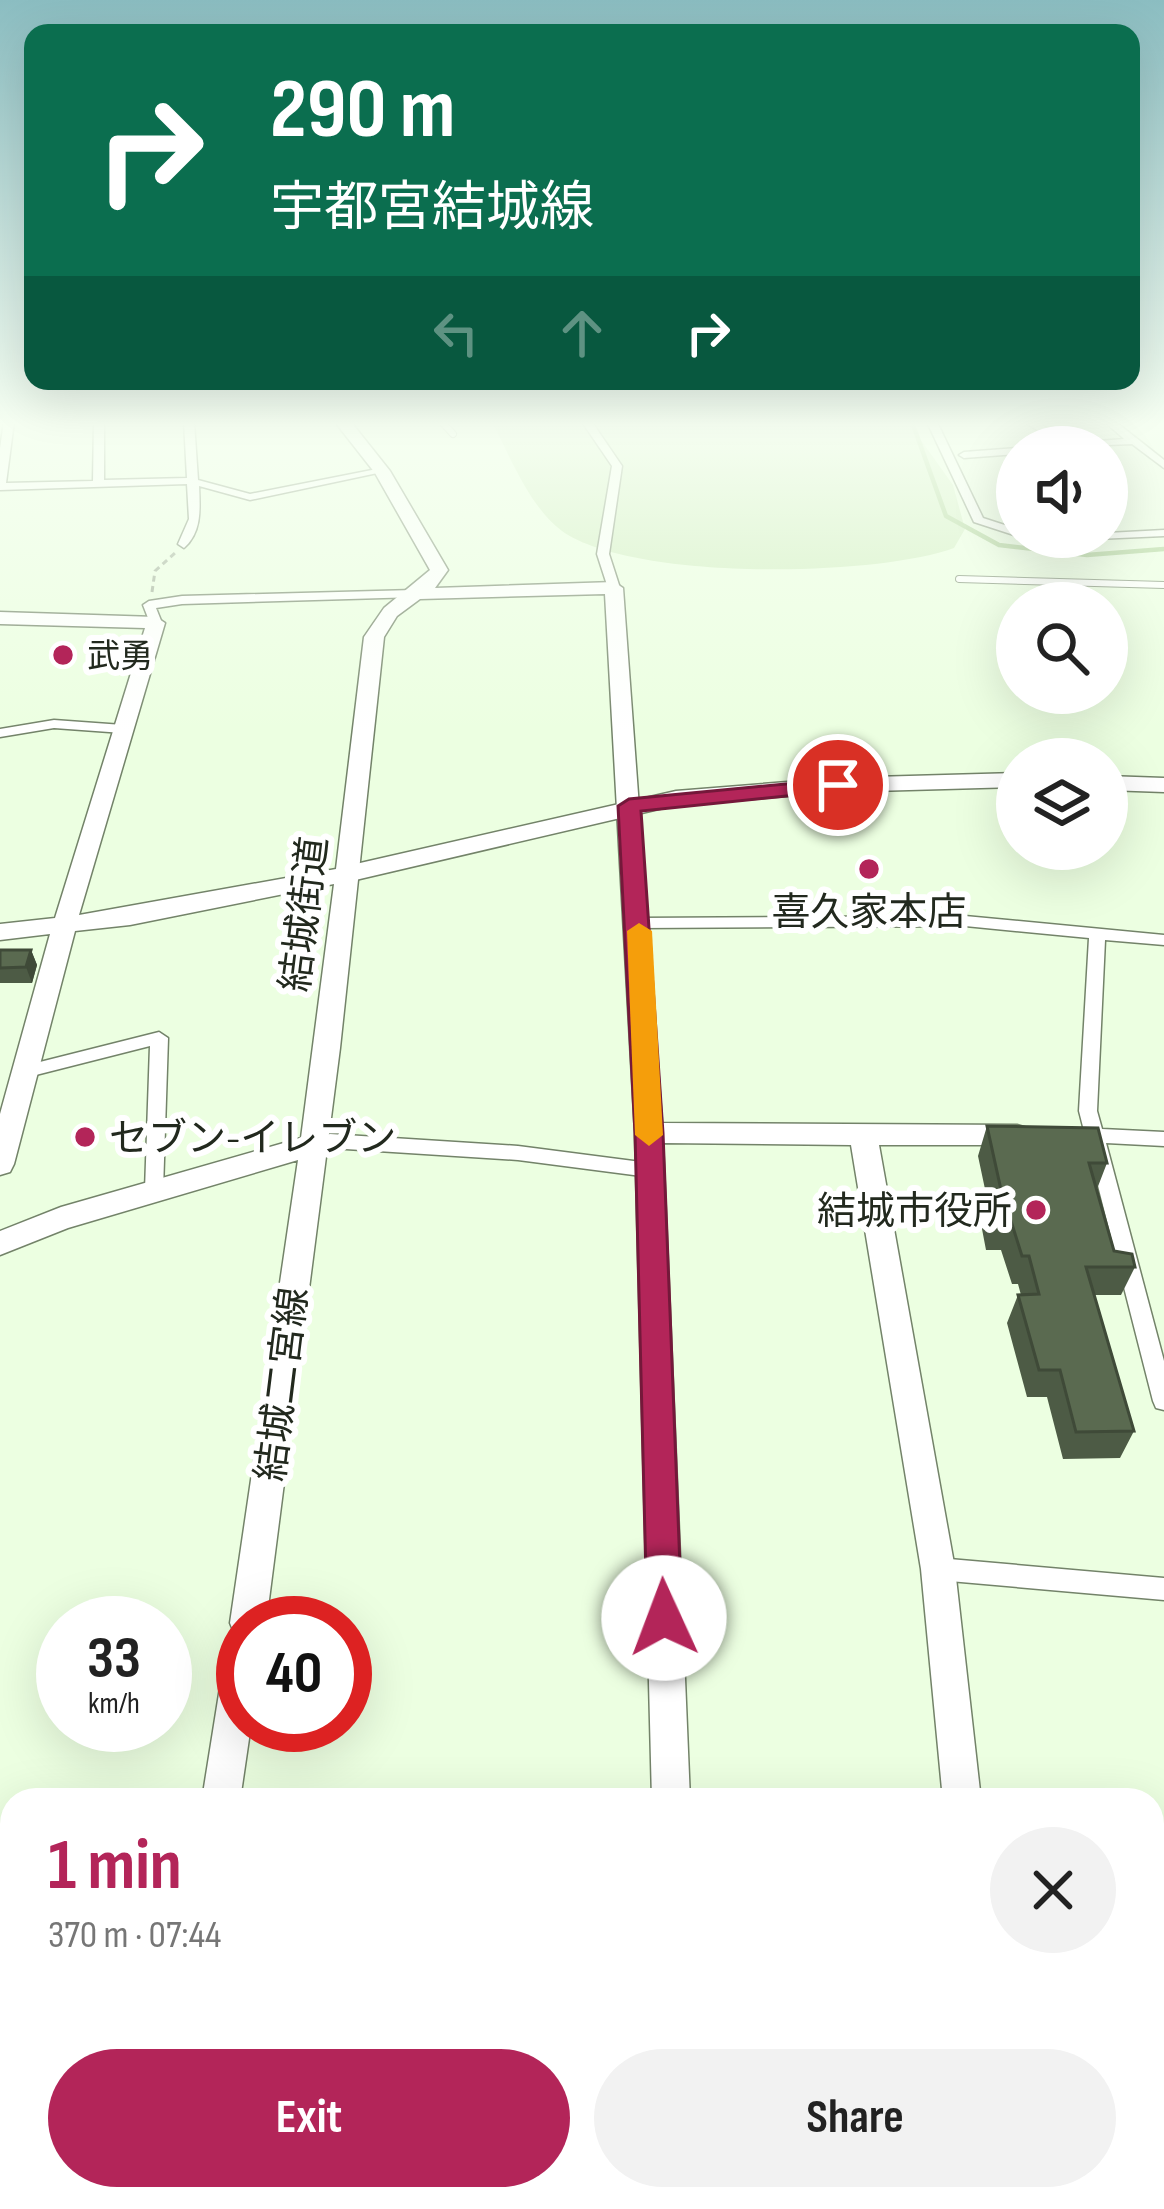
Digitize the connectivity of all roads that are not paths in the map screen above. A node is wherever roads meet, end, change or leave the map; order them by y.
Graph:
1 (192, 525) edge
2 (413, 525) edge
3 (609, 525) edge
4 (1164, 533) edge
5 (1128, 535) edge
6 (184, 544) road end
7 (958, 579) dead end
8 (1164, 585) edge
9 (614, 588) junction
10 (414, 594) junction
11 (153, 614) junction
12 (0, 618) edge
13 (123, 729) junction
14 (0, 733) edge
15 (996, 781) edge
16 (1128, 784) edge
17 (1164, 785) edge
18 (629, 806) junction
19 (347, 874) junction
20 (639, 922) junction
21 (64, 927) junction
22 (0, 932) edge
23 (1097, 933) junction
24 (1164, 940) edge
25 (24, 1072) junction
26 (649, 1133) junction
27 (862, 1134) junction
28 (1074, 1136) junction
29 (1164, 1139) edge
30 (313, 1145) junction
31 (0, 1164) edge
32 (649, 1170) junction
33 (154, 1190) junction
34 (0, 1244) edge
35 (1164, 1401) edge
36 (938, 1569) junction
37 (1164, 1589) edge
38 (252, 1596) edge
39 (228, 1752) edge
40 (223, 1788) edge
41 (671, 1788) edge
42 (961, 1788) edge

1 - 6 street
2 - 10 street, 結城街道
3 - 9 street
4 - 5 street
7 - 8 lane
9 - 10 street
9 - 18 street
10 - 11 street
10 - 19 street, 結城街道
11 - 12 street
11 - 13 street
13 - 14 street
13 - 21 street
15 - 18 main road
16 - 17 main road
18 - 19 main road
18 - 20 street
19 - 21 street
19 - 30 street, 結城街道
20 - 23 street
20 - 26 street
21 - 22 street
21 - 25 street
23 - 24 street
23 - 28 street
25 - 31 street
25 - 33 street
26 - 27 street
26 - 32 street
27 - 28 street
27 - 36 street
28 - 29 street
28 - 35 street
30 - 32 street
30 - 33 street
30 - 38 street, 結城二宮線
32 - 41 street
33 - 34 street
36 - 37 street
36 - 42 street
39 - 40 street

